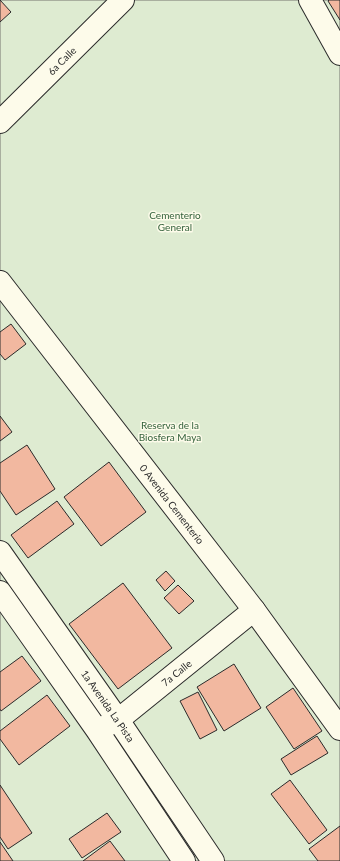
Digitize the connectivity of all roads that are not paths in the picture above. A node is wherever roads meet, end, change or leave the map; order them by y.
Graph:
1 (123, 0) edge
2 (310, 0) edge
3 (340, 54) edge
4 (0, 122) edge
5 (0, 282) edge
6 (0, 552) edge
7 (0, 592) edge
8 (254, 610) junction
9 (118, 720) junction
10 (340, 729) edge
11 (97, 730) junction
12 (184, 861) edge
13 (213, 861) edge

1 - 4 street, 6a Calle
2 - 3 street
5 - 8 street, 0 Avenida Cementerio
6 - 9 street, 1a Avenida La Pista
7 - 11 street
8 - 9 street, 7a Calle
8 - 10 street, 0 Avenida Cementerio
9 - 11 street, 7a Calle
9 - 13 street, 1a Avenida La Pista
11 - 12 street

